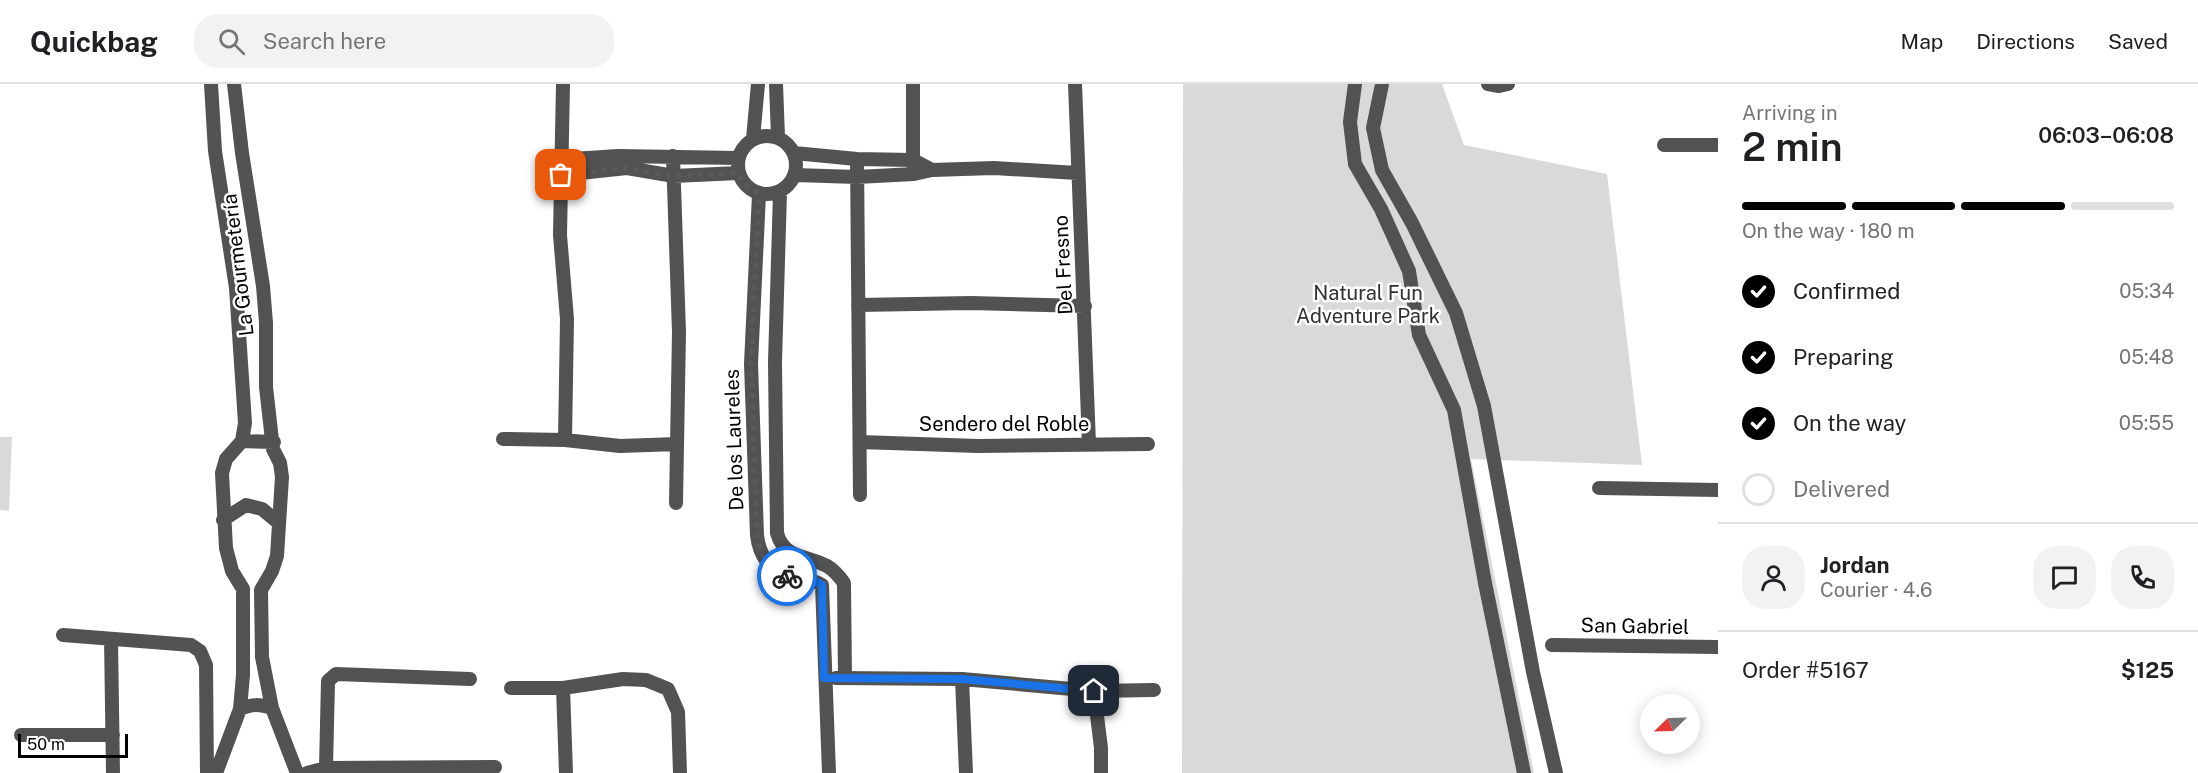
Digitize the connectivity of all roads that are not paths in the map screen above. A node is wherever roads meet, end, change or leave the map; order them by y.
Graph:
1 (211, 84) edge
2 (234, 84) edge
3 (562, 84) edge
4 (759, 84) edge
5 (776, 84) edge
6 (913, 84) edge
7 (1075, 84) edge
8 (1355, 84) edge
9 (1382, 84) edge
10 (1488, 84) edge
11 (1508, 84) edge
12 (778, 137) junction
13 (753, 139) junction
14 (1664, 145) dead end
15 (1718, 145) edge
16 (794, 153) junction
17 (561, 156) junction
18 (673, 156) junction
19 (857, 159) junction
20 (912, 160) junction
21 (738, 166) junction
22 (932, 170) junction
23 (1077, 173) junction
24 (914, 174) junction
25 (561, 175) junction
26 (795, 175) junction
27 (674, 176) junction
28 (857, 177) junction
29 (780, 192) junction
30 (759, 194) junction
31 (858, 305) junction
32 (1085, 306) junction
33 (503, 439) dead end
34 (565, 440) junction
35 (242, 441) junction
36 (274, 442) junction
37 (860, 442) junction
38 (677, 444) junction
39 (1089, 444) junction
40 (1148, 444) dead end
41 (1599, 488) dead end
42 (1718, 490) edge
43 (860, 495) dead end
44 (676, 502) dead end
45 (223, 520) junction
46 (279, 523) junction
47 (63, 635) dead end
48 (111, 639) junction
49 (1552, 645) dead end
50 (1718, 647) edge
51 (824, 678) junction
52 (844, 678) junction
53 (470, 679) dead end
54 (962, 679) junction
55 (511, 688) dead end
56 (563, 688) junction
57 (1154, 690) dead end
58 (1094, 691) junction
59 (272, 708) junction
60 (240, 709) junction
61 (21, 735) dead end
62 (113, 735) junction
63 (495, 767) dead end
64 (326, 768) junction
65 (406, 770) edge
66 (113, 773) edge
67 (207, 773) edge
68 (216, 773) edge
69 (297, 773) edge
70 (307, 773) edge
71 (566, 773) edge
72 (680, 773) edge
73 (829, 773) edge
74 (966, 773) edge
75 (1101, 773) edge
76 (1524, 773) edge
77 (1556, 773) edge

1 - 35 street, La Gourmetería
2 - 36 street, La Gourmetería
3 - 17 street
4 - 13 street
5 - 12 street
6 - 20 street
7 - 23 street, Del Fresno
8 - 76 street
9 - 77 street
10 - 11 street
12 - 13 street
12 - 16 street
13 - 21 street
14 - 15 street
16 - 19 street
16 - 26 street
17 - 18 street
17 - 25 street
18 - 21 street
18 - 27 street
19 - 20 street
19 - 28 street
20 - 22 street
20 - 24 street
21 - 27 street
21 - 30 street
22 - 23 street
22 - 24 street
23 - 32 street, Del Fresno
24 - 28 street
25 - 27 street
25 - 34 street
26 - 28 street
26 - 29 street
27 - 38 street
28 - 31 street
29 - 30 street
29 - 52 street, De los Laureles
30 - 51 street, De los Laureles
31 - 32 street
31 - 37 street
32 - 39 street, Del Fresno
33 - 34 street
34 - 38 street
35 - 36 street
35 - 45 street
36 - 46 street, La Gourmetería
37 - 39 street, Sendero del Roble
37 - 43 street
38 - 44 street
39 - 40 street, Sendero del Roble
41 - 42 street
45 - 46 street
45 - 60 street
46 - 59 street, La Gourmetería
47 - 48 street
48 - 62 street
48 - 67 street
49 - 50 street, San Gabriel
51 - 52 street
51 - 73 street
52 - 54 street
53 - 64 street
54 - 58 street
54 - 74 street
55 - 56 street
56 - 71 street
56 - 72 street
57 - 58 street
58 - 75 street
59 - 60 street
59 - 69 street, La Gourmetería
60 - 68 street
61 - 62 street
62 - 66 street
63 - 65 street
64 - 65 street
64 - 70 street

